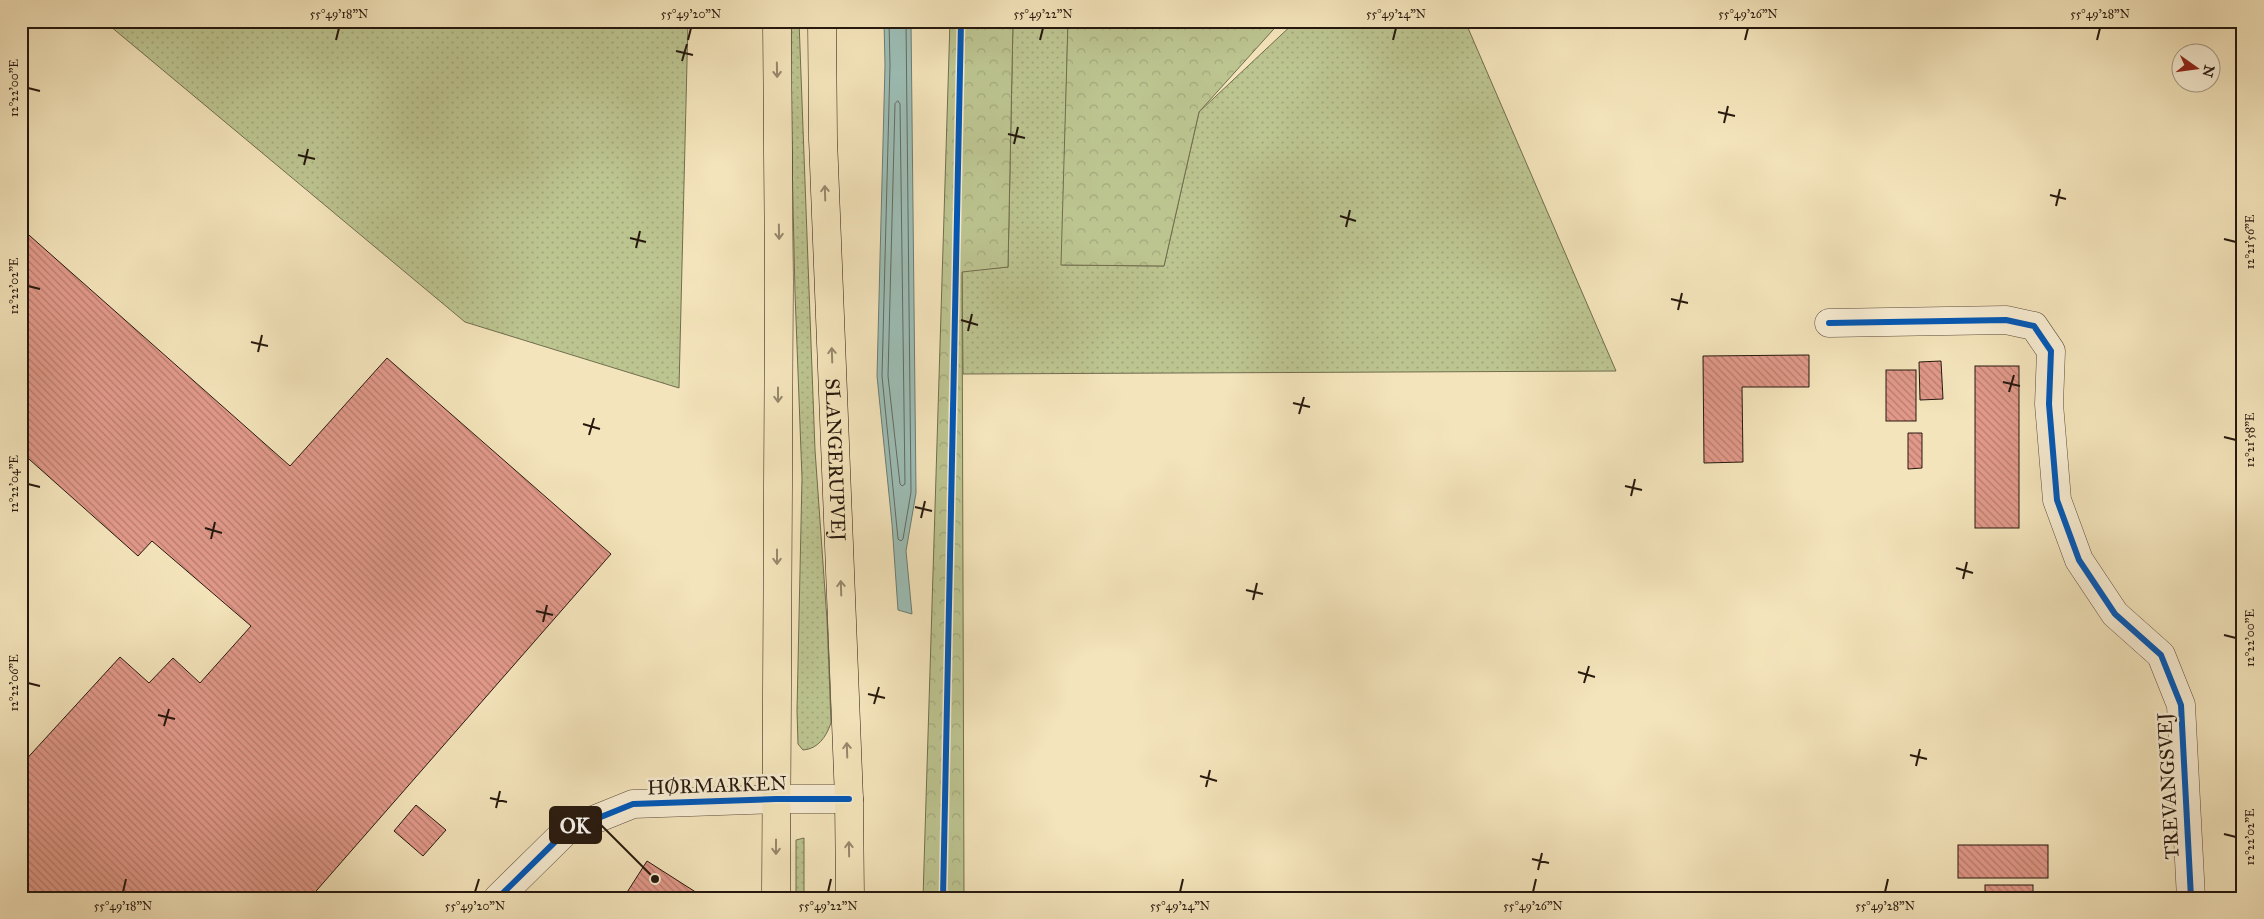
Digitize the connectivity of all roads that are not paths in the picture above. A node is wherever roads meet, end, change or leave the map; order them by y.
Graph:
1 (777, 21) edge
2 (822, 21) edge
3 (1829, 323) dead end
4 (776, 799) junction
5 (849, 799) junction
6 (498, 898) edge
7 (776, 898) edge
8 (850, 898) edge
9 (2191, 898) edge

1 -> 4 main road
5 -> 2 main road, SLANGERUPVEJ
3 - 9 street, TREVANGSVEJ
4 - 5 street, HØRMARKEN
4 - 6 street, HØRMARKEN
4 -> 7 main road
8 -> 5 main road, SLANGERUPVEJ

